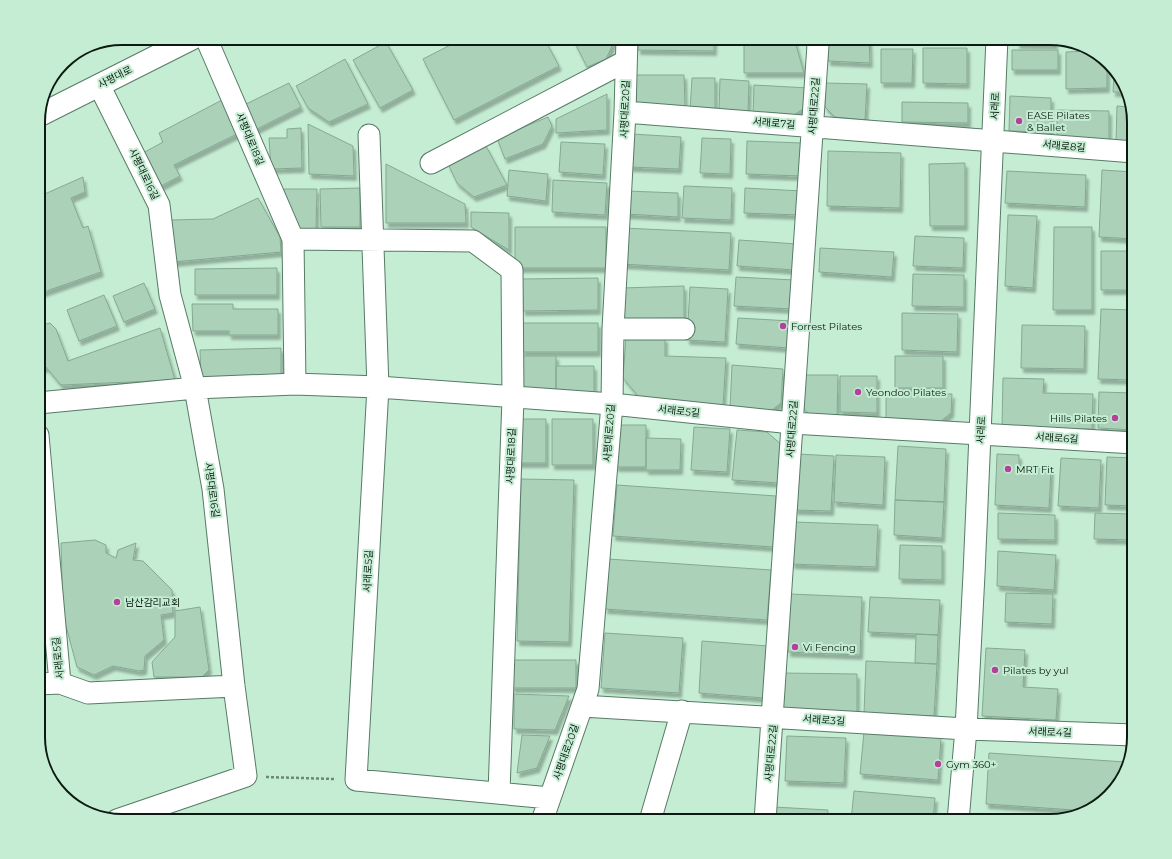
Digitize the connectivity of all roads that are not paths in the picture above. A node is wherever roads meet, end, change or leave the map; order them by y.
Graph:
1 (179, 45) edge
2 (209, 45) edge
3 (627, 45) edge
4 (818, 45) edge
5 (997, 45) edge
6 (626, 61) junction
7 (100, 85) junction
8 (46, 112) edge
9 (625, 112) junction
10 (812, 126) junction
11 (369, 136) dead end
12 (994, 141) junction
13 (1127, 151) edge
14 (431, 163) dead end
15 (293, 239) junction
16 (372, 240) junction
17 (613, 329) junction
18 (684, 329) dead end
19 (294, 384) junction
20 (378, 387) junction
21 (195, 388) junction
22 (513, 398) junction
23 (45, 402) edge
24 (612, 404) junction
25 (792, 423) junction
26 (980, 433) junction
27 (1127, 443) edge
28 (45, 513) edge
29 (60, 683) junction
30 (45, 684) edge
31 (234, 686) junction
32 (582, 706) junction
33 (682, 711) junction
34 (774, 717) junction
35 (966, 729) junction
36 (1127, 735) edge
37 (499, 793) junction
38 (550, 798) junction
39 (135, 814) edge
40 (544, 814) edge
41 (652, 814) edge
42 (766, 814) edge
43 (959, 814) edge

1 - 7 main road, 사평대로
2 - 15 street, 사평대로18길
3 - 6 street, 사평대로20길
4 - 10 street, 사평대로22길
5 - 12 street, 서래로
6 - 9 street, 사평대로20길
6 - 14 street, 사평대로20길
7 - 8 main road, 사평대로
7 - 21 street, 사평대로16길
9 - 10 street, 서래로7길
9 - 17 street, 사평대로20길
10 - 12 street, 서래로7길
10 - 25 street, 사평대로22길
11 - 16 street
12 - 13 street, 서래로8길
12 - 26 street, 서래로
15 - 16 street, 사평대로18길
15 - 19 street, 사평대로18길
16 - 20 street
16 - 22 street, 사평대로18길
17 - 18 street
17 - 24 street, 사평대로20길
19 - 20 street, 서래로5길
19 - 21 street, 서래로5길
20 - 22 street, 서래로5길
20 - 37 street, 서래로5길
21 - 23 street, 서래로5길
21 - 31 street, 사평대로16길
22 - 24 street, 서래로5길
22 - 37 street, 사평대로18길
24 - 25 street, 서래로5길
24 - 32 street, 사평대로20길
25 - 26 street, 서래로5길
25 - 34 street, 사평대로22길
26 - 27 street, 서래로6길
26 - 35 street, 서래로
28 - 29 street, 서래로5길
29 - 30 street
29 - 31 street, 서래로5길
31 - 39 street, 사평대로16길
32 - 33 street, 서래로3길
32 - 38 street, 사평대로20길
33 - 34 street, 서래로3길
33 - 41 street
34 - 35 street, 서래로3길
34 - 42 street, 사평대로22길
35 - 36 street, 서래로4길
35 - 43 street, 서래로
37 - 38 street
38 - 40 street, 사평대로20길

